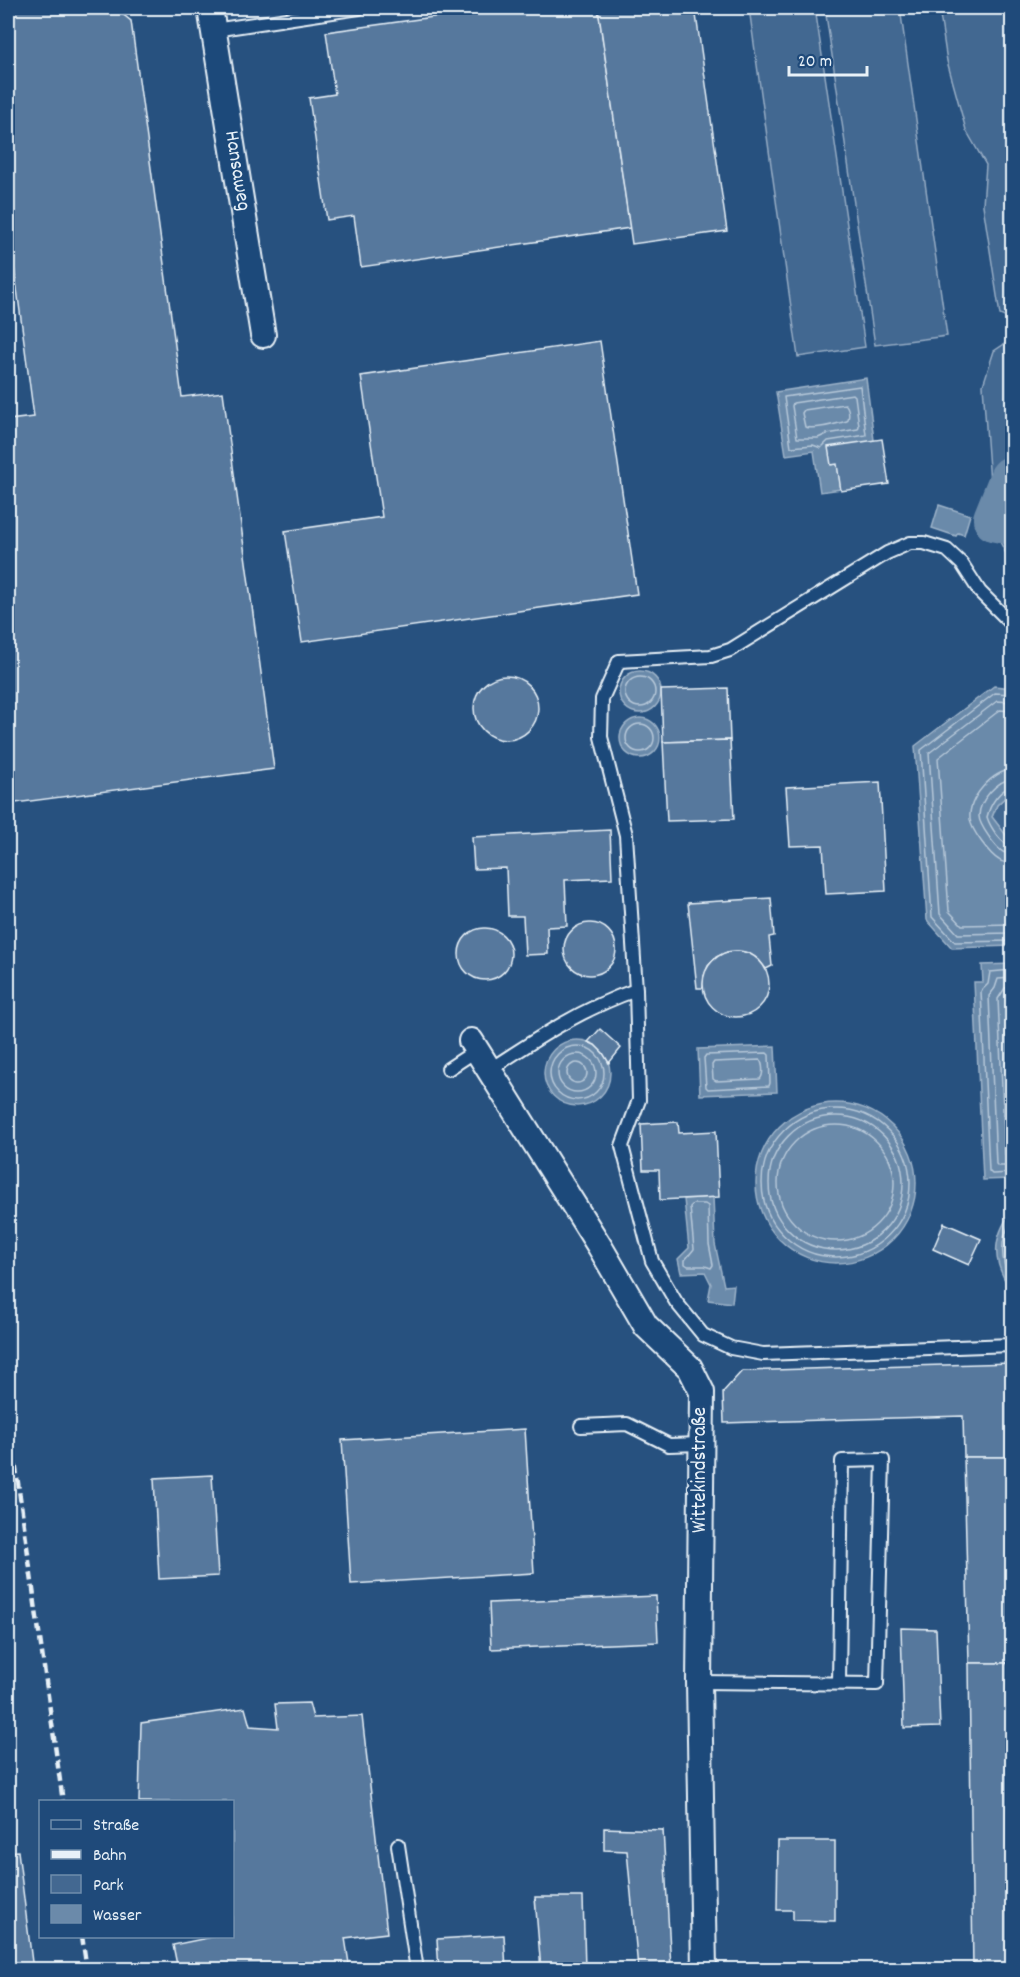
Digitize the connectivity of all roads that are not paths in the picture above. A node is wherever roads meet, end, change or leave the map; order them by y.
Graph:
1 (359, 8) edge
2 (212, 19) edge
3 (263, 335) dead end
4 (1012, 624) edge
5 (636, 990) junction
6 (479, 1053) junction
7 (448, 1069) dead end
8 (1012, 1345) edge
9 (581, 1426) dead end
10 (701, 1444) junction
11 (699, 1682) junction
12 (839, 1683) junction
13 (398, 1845) dead end
14 (417, 1970) edge
15 (704, 1970) edge

1 - 2 lane
2 - 3 street, Hansaweg
4 - 5 lane
5 - 6 lane
5 - 8 lane
6 - 7 lane
6 - 10 street, Wittekindstraße
9 - 10 lane
10 - 11 street, Wittekindstraße
11 - 12 lane
11 - 15 street, Wittekindstraße
12 - 12 lane
13 - 14 lane

